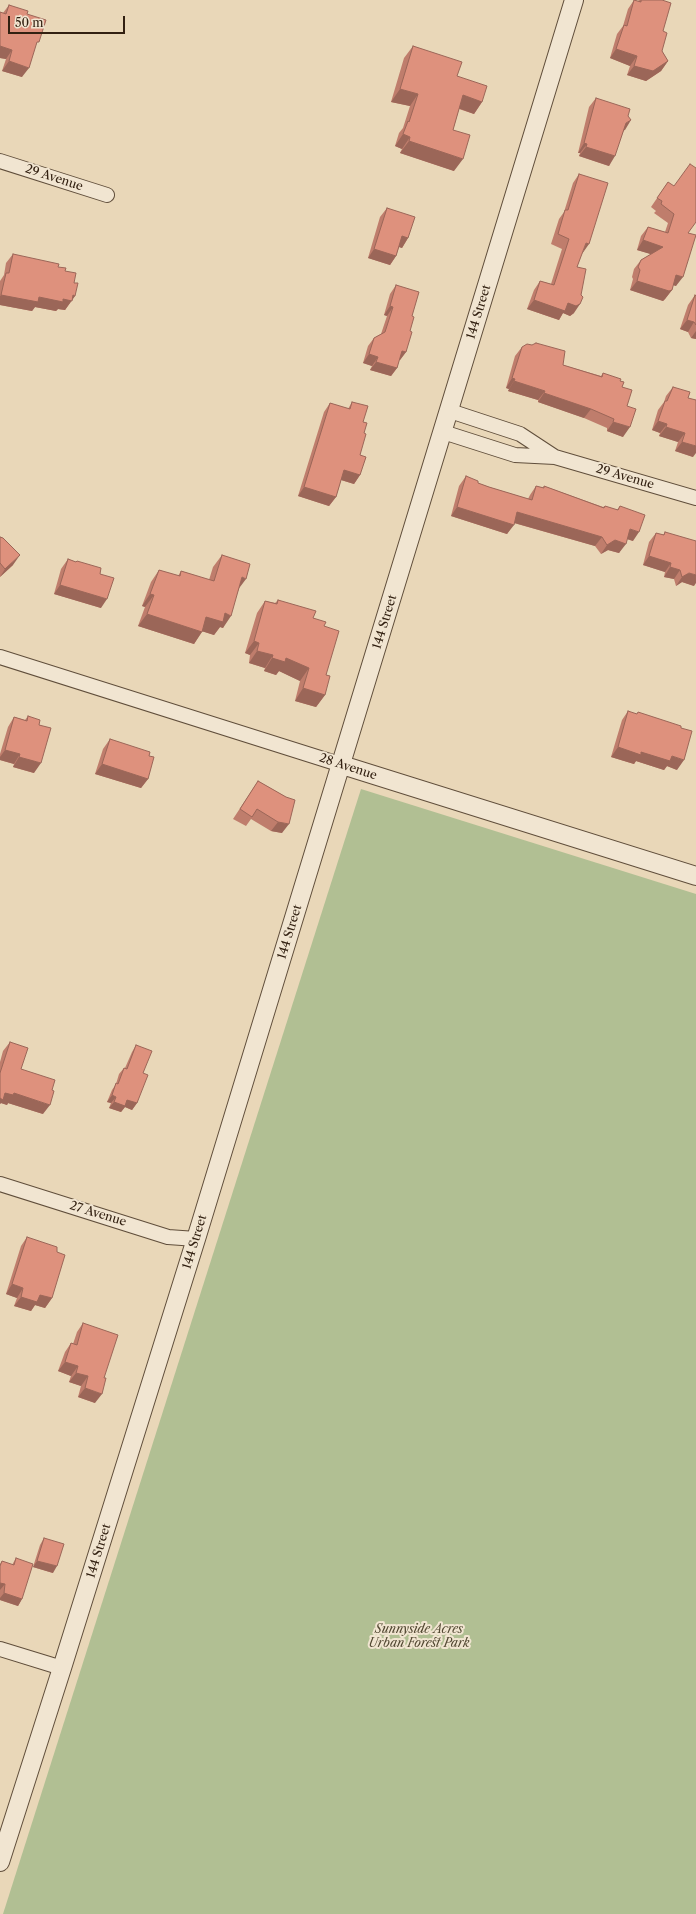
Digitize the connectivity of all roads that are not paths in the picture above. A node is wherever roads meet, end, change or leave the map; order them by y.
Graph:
1 (574, 0) edge
2 (0, 161) edge
3 (107, 195) dead end
4 (450, 411) junction
5 (444, 432) junction
6 (555, 457) junction
7 (696, 498) edge
8 (0, 657) edge
9 (342, 765) junction
10 (696, 876) edge
11 (0, 1184) edge
12 (196, 1239) junction
13 (0, 1649) edge
14 (62, 1668) junction
15 (0, 1862) edge

1 - 4 street, 144 Street
2 - 3 street, 29 Avenue
4 - 5 street, 144 Street
4 - 6 street, 29 Avenue
5 - 6 street, 29 Avenue
5 - 9 street, 144 Street
6 - 7 street, 29 Avenue
8 - 9 street, 28 Avenue
9 - 10 street, 28 Avenue
9 - 12 street, 144 Street
11 - 12 street, 27 Avenue
12 - 14 street, 144 Street
13 - 14 street
14 - 15 street, 144 Street

